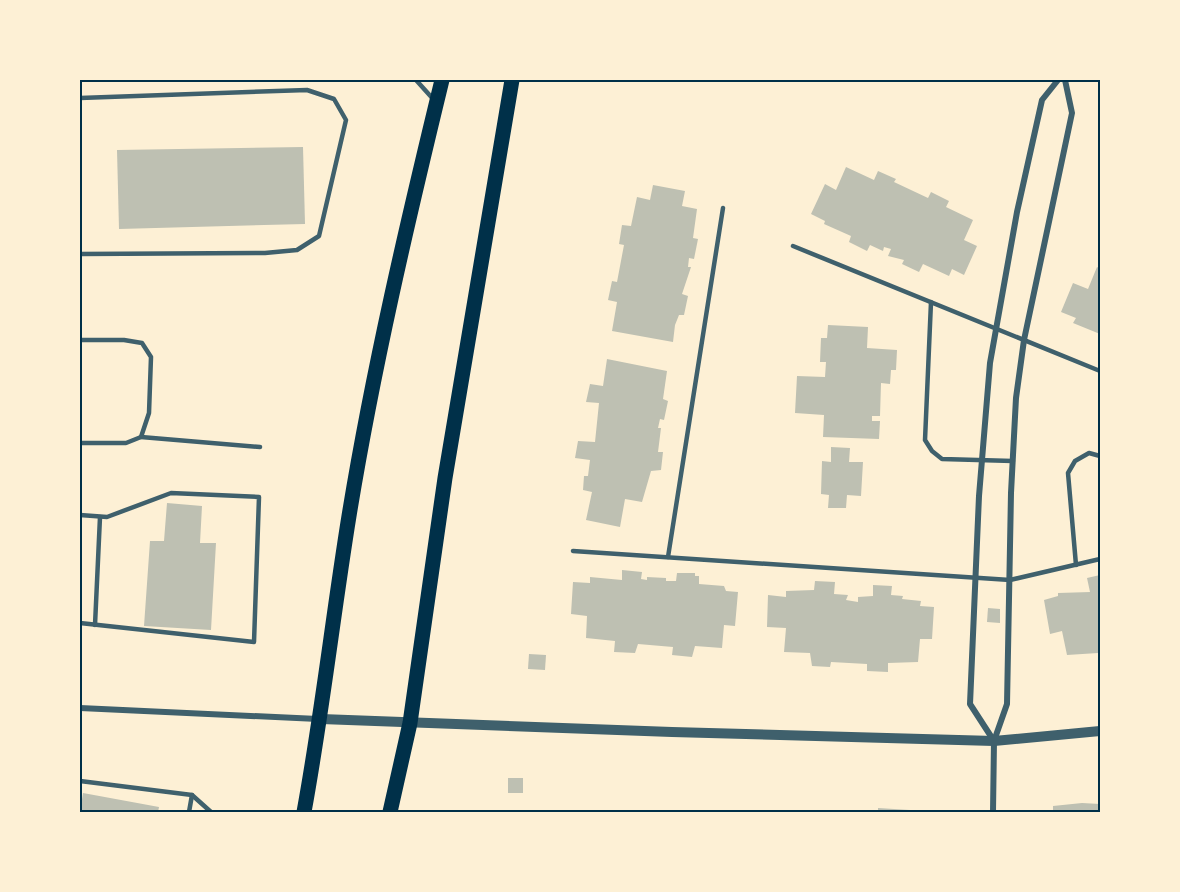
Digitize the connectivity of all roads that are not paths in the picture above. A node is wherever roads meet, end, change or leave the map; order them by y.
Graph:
1 (416, 80) edge
2 (442, 80) edge
3 (512, 80) edge
4 (1058, 80) edge
5 (1065, 80) edge
6 (80, 98) edge
7 (436, 103) junction
8 (723, 208) dead end
9 (792, 246) dead end
10 (80, 254) edge
11 (931, 302) junction
12 (996, 329) junction
13 (80, 340) edge
14 (1024, 340) junction
15 (1101, 371) edge
16 (141, 437) junction
17 (80, 443) edge
18 (260, 447) dead end
19 (1101, 456) edge
20 (982, 461) junction
21 (1013, 461) junction
22 (80, 516) edge
23 (100, 517) junction
24 (573, 551) dead end
25 (668, 557) junction
26 (1101, 559) edge
27 (1076, 565) junction
28 (975, 577) junction
29 (1010, 580) junction
30 (80, 623) edge
31 (95, 625) junction
32 (80, 708) edge
33 (321, 719) junction
34 (410, 723) junction
35 (1101, 731) edge
36 (993, 741) junction
37 (80, 781) edge
38 (192, 795) junction
39 (189, 813) edge
40 (211, 813) edge
41 (304, 813) edge
42 (390, 813) edge
43 (993, 813) edge

1 - 7 lane
2 - 7 main road
3 - 34 main road
4 - 12 street
5 - 14 street
6 - 10 lane
7 - 33 main road
8 - 25 lane
9 - 11 lane
11 - 12 lane
11 - 20 lane
12 - 14 lane
12 - 20 street
13 - 16 lane
14 - 15 lane
14 - 21 street
16 - 17 lane
16 - 18 lane
19 - 27 lane
20 - 21 lane
20 - 28 street
21 - 29 street
22 - 23 lane
23 - 31 lane
23 - 31 lane
24 - 25 lane
25 - 28 lane
26 - 27 lane
27 - 29 lane
28 - 29 lane
28 - 36 street
29 - 36 street
30 - 31 lane
32 - 33 street
33 - 34 street
33 - 41 main road
34 - 36 street
34 - 42 main road
35 - 36 street
36 - 43 street
37 - 38 lane
38 - 39 lane
38 - 40 lane

